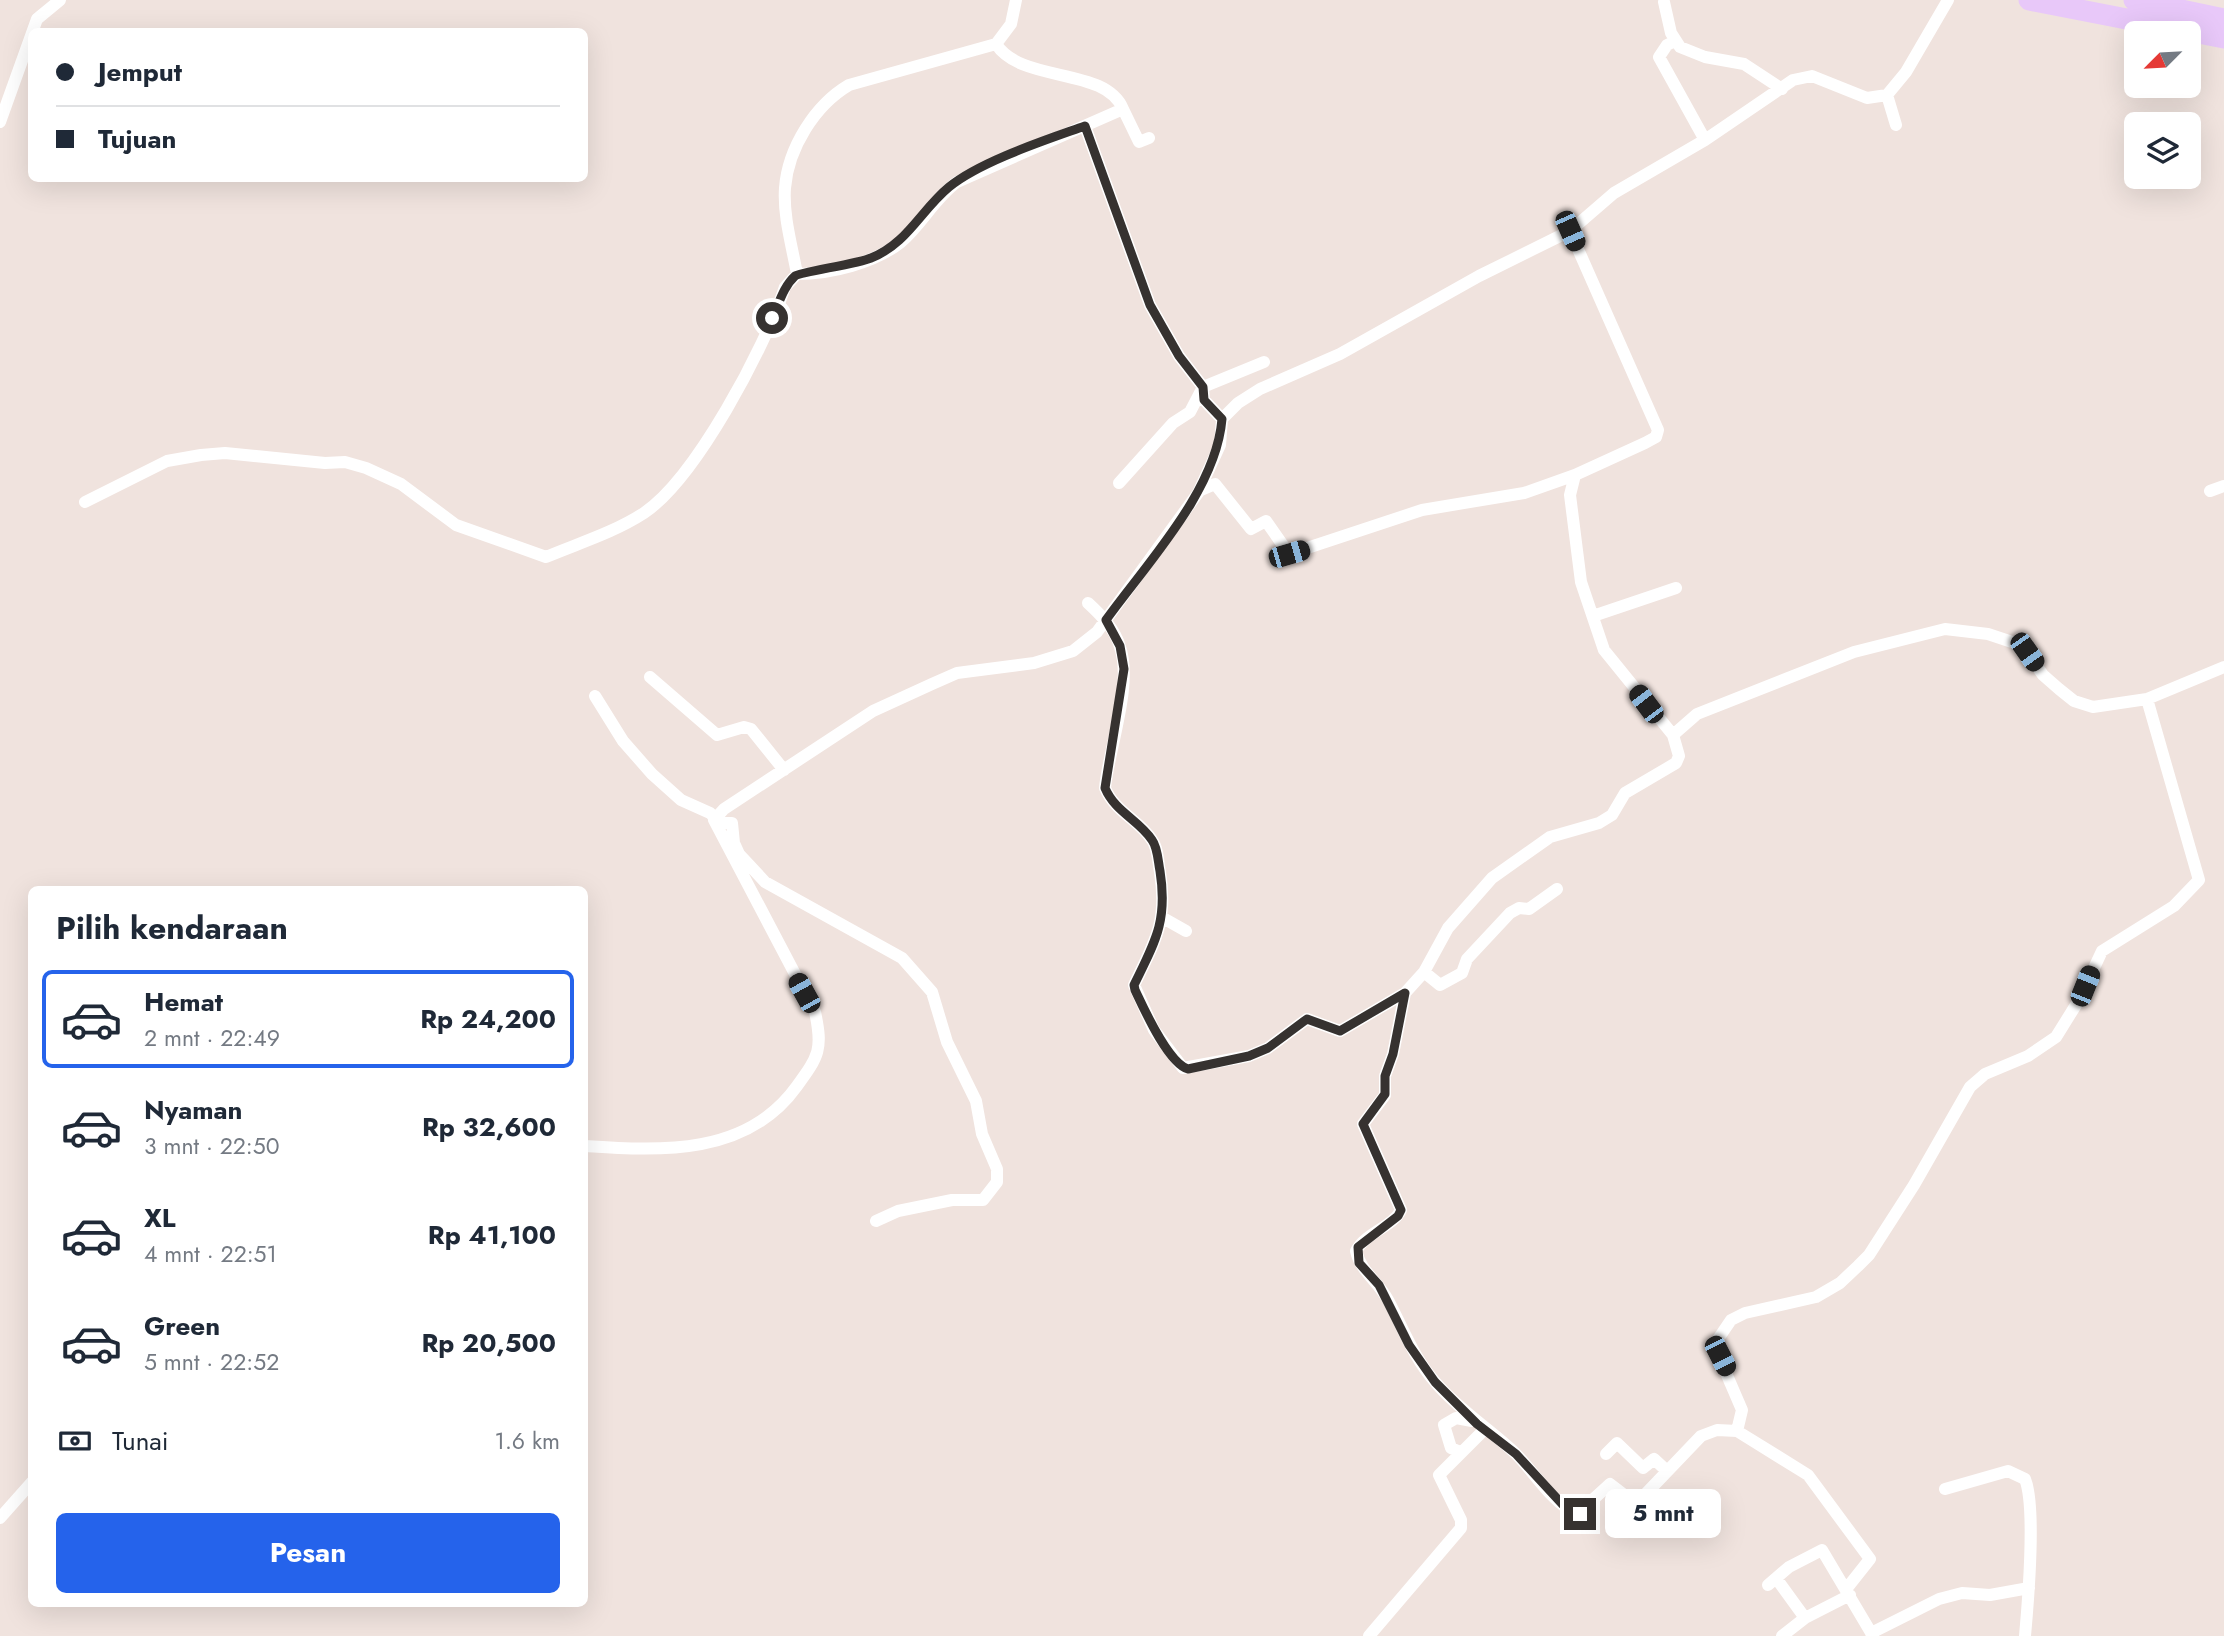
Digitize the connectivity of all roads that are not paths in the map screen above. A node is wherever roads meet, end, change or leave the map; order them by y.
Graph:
1 (60, 0) edge
2 (1016, 0) edge
3 (1948, 0) edge
4 (2029, 0) edge
5 (2134, 0) edge
6 (1664, 2) dead end
7 (2224, 19) edge
8 (34, 28) edge
9 (2224, 38) edge
10 (1675, 41) junction
11 (28, 44) edge
12 (996, 44) junction
13 (1782, 89) junction
14 (1886, 95) junction
15 (1123, 109) junction
16 (0, 122) edge
17 (1896, 125) dead end
18 (1085, 126) junction
19 (1149, 138) dead end
20 (1705, 139) junction
21 (1570, 231) junction
22 (797, 274) junction
23 (1265, 362) dead end
24 (1203, 387) junction
25 (1222, 419) junction
26 (1575, 475) junction
27 (1119, 483) dead end
28 (2224, 486) edge
29 (2210, 491) dead end
30 (1198, 493) junction
31 (85, 502) dead end
32 (1675, 588) dead end
33 (1088, 603) dead end
34 (1593, 616) junction
35 (1106, 620) junction
36 (2224, 667) edge
37 (650, 677) dead end
38 (594, 696) dead end
39 (2147, 699) junction
40 (1673, 735) junction
41 (784, 770) junction
42 (714, 820) junction
43 (1557, 889) dead end
44 (1163, 918) junction
45 (1186, 931) dead end
46 (1424, 972) junction
47 (1405, 993) junction
48 (588, 1146) edge
49 (876, 1221) dead end
50 (1480, 1426) junction
51 (1737, 1431) junction
52 (1460, 1452) junction
53 (1606, 1454) dead end
54 (1667, 1471) junction
55 (28, 1486) edge
56 (1945, 1489) dead end
57 (0, 1518) edge
58 (2029, 1588) junction
59 (1848, 1591) junction
60 (1805, 1618) junction
61 (1872, 1634) edge
62 (1369, 1636) edge
63 (1782, 1636) edge
64 (2025, 1636) edge

1 - 8 street
2 - 12 street
3 - 14 street
4 - 9 highway
5 - 7 highway
6 - 10 street
10 - 13 street
10 - 20 street
11 - 16 street
12 - 15 street
12 - 22 street
13 - 14 street
13 - 20 street
14 - 17 street
15 - 18 street
15 - 19 street
18 - 22 street
18 - 24 street
20 - 21 street
21 - 25 street
21 - 26 street
22 - 31 street
23 - 24 street
24 - 25 street
24 - 27 street
25 - 30 street
26 - 30 street
26 - 34 street
28 - 29 street
30 - 35 street
32 - 34 street
33 - 35 street
34 - 40 street
35 - 41 street
35 - 44 street
36 - 39 street
37 - 41 street
38 - 42 street
39 - 40 street
39 - 51 street
40 - 46 street
41 - 42 street
42 - 48 street
42 - 49 street
43 - 46 street
44 - 45 street
44 - 47 street
46 - 47 street
47 - 50 street
50 - 52 street
50 - 52 street
50 - 54 street
51 - 54 street
51 - 59 street
52 - 62 street
53 - 54 street
55 - 57 street
56 - 58 street
58 - 61 street
58 - 64 street
59 - 60 street
59 - 60 street
59 - 61 street
60 - 63 street

